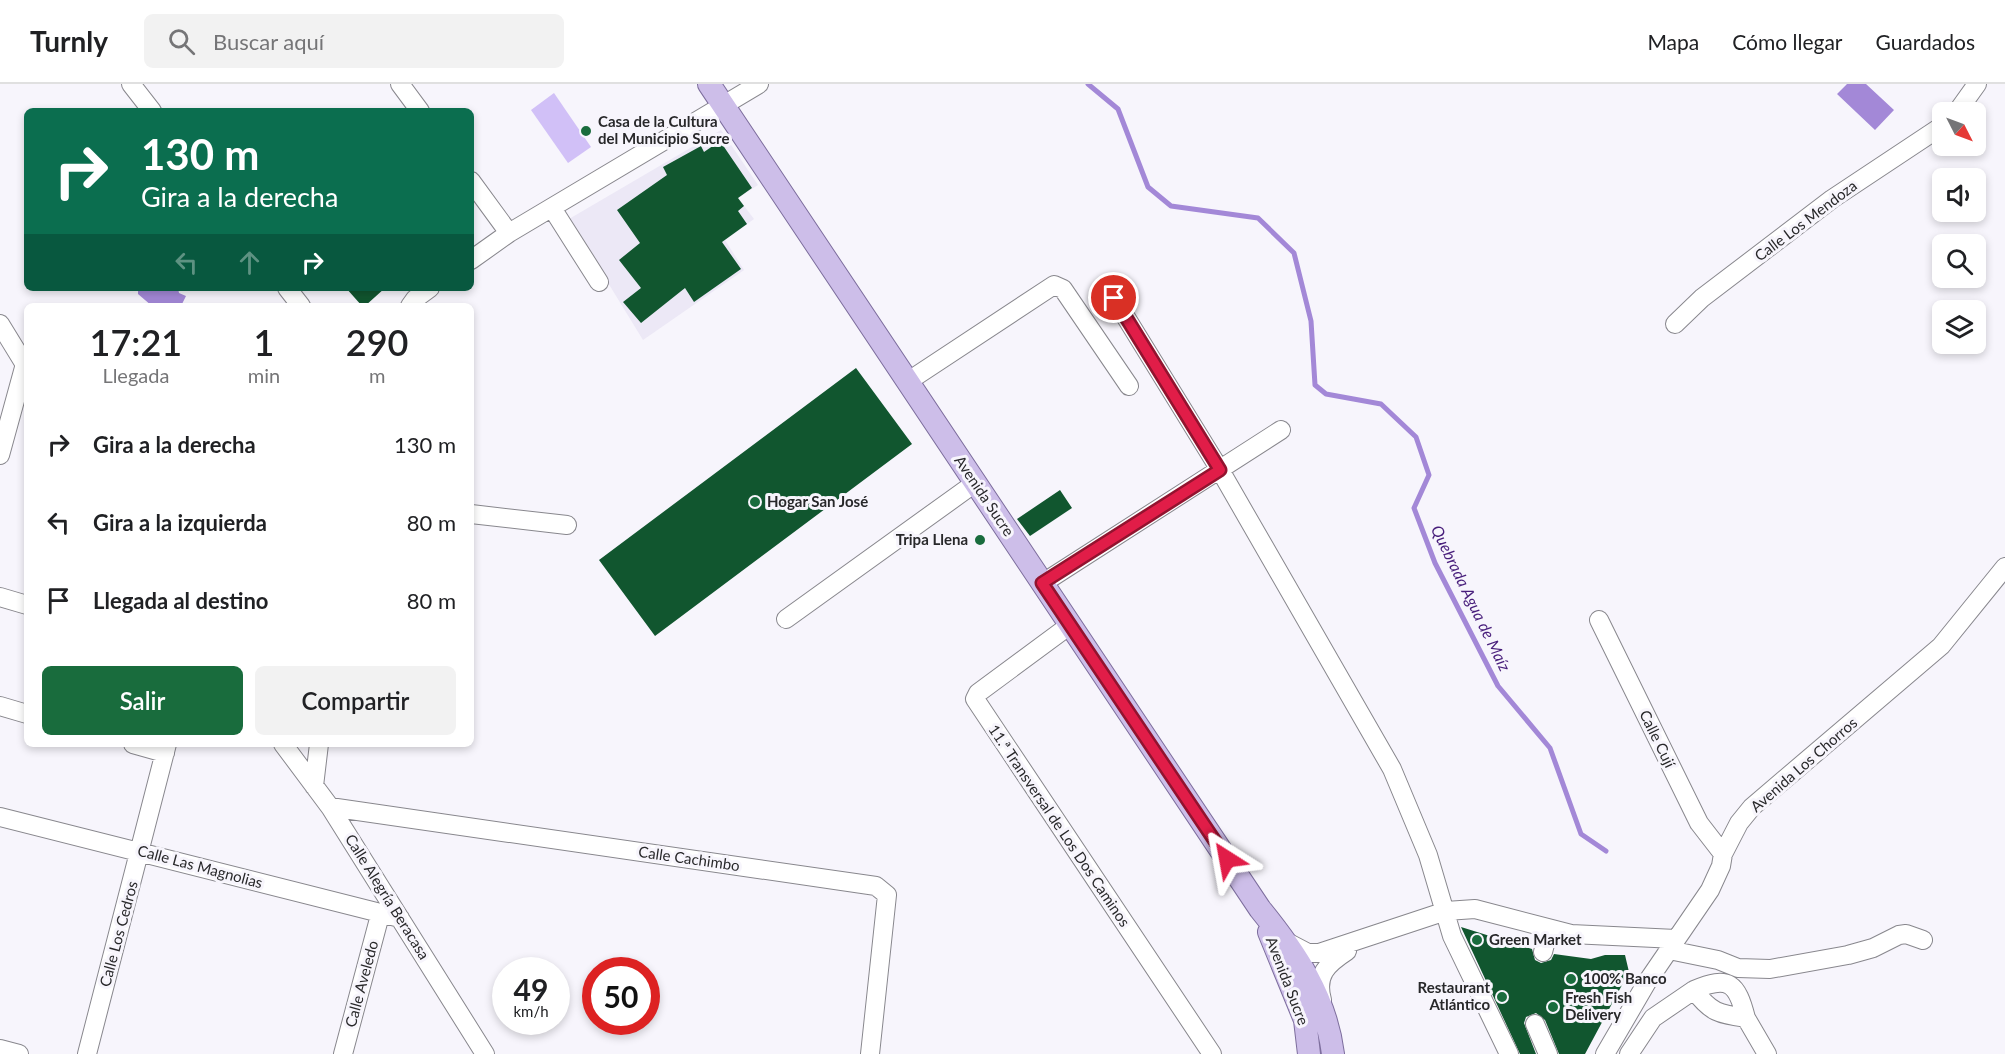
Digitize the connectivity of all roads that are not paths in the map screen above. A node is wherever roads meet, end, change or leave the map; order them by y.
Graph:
1 (131, 84) edge
2 (400, 84) edge
3 (709, 84) edge
4 (759, 84) edge
5 (1977, 84) edge
6 (1964, 102) edge
7 (724, 106) junction
8 (150, 108) edge
9 (418, 108) edge
10 (1932, 133) edge
11 (474, 185) edge
12 (552, 208) junction
13 (509, 233) junction
14 (474, 258) edge
15 (599, 282) dead end
16 (289, 291) edge
17 (426, 291) edge
18 (1114, 298) dead end
19 (299, 303) edge
20 (412, 303) edge
21 (0, 324) edge
22 (1674, 324) dead end
23 (24, 363) edge
24 (24, 373) edge
25 (908, 382) junction
26 (1129, 386) dead end
27 (1281, 430) dead end
28 (0, 455) edge
29 (1220, 470) junction
30 (975, 483) junction
31 (474, 514) edge
32 (567, 525) dead end
33 (2005, 567) edge
34 (1042, 583) junction
35 (0, 597) edge
36 (24, 604) edge
37 (786, 619) dead end
38 (1599, 620) dead end
39 (1070, 625) junction
40 (0, 706) edge
41 (24, 713) edge
42 (286, 747) edge
43 (319, 747) edge
44 (166, 748) edge
45 (314, 786) junction
46 (330, 807) junction
47 (0, 817) edge
48 (140, 852) junction
49 (1723, 854) junction
50 (1260, 909) junction
51 (1446, 911) junction
52 (380, 915) junction
53 (400, 918) junction
54 (1549, 929) junction
55 (1369, 937) junction
56 (1923, 940) dead end
57 (1287, 942) junction
58 (1673, 945) junction
59 (1543, 952) dead end
60 (1694, 990) junction
61 (1641, 992) junction
62 (1666, 1011) junction
63 (1746, 1018) junction
64 (1327, 1023) junction
65 (1535, 1024) dead end
66 (0, 1049) edge
67 (19, 1054) edge
68 (87, 1054) edge
69 (343, 1054) edge
70 (485, 1054) edge
71 (870, 1054) edge
72 (1212, 1054) edge
73 (1309, 1054) edge
74 (1333, 1054) edge
75 (1509, 1054) edge
76 (1548, 1054) edge
77 (1605, 1054) edge
78 (1629, 1054) edge
79 (1767, 1054) edge

1 - 8 street
2 - 9 street
3 - 7 main road, Avenida Sucre
4 - 7 street
5 - 6 street
7 - 12 street
7 - 25 main road, Avenida Sucre
10 - 22 street, Calle Los Mendoza
11 - 13 street
12 - 13 street
12 - 15 street
13 - 14 street
16 - 19 street
17 - 20 street
18 - 29 street
21 - 23 street
24 - 28 street
25 - 26 street
25 - 30 main road, Avenida Sucre
27 - 29 street
29 - 34 street
29 - 51 street
30 - 34 main road, Avenida Sucre
30 - 37 street
31 - 32 street
33 - 49 street, Avenida Los Chorros
34 - 39 main road, Avenida Sucre
35 - 36 street
38 - 49 street, Calle Cují
39 - 50 main road, Avenida Sucre
39 - 72 street, 11.ª Transversal de Los Dos Caminos
40 - 41 street
42 - 45 street, Calle Alegría Beracasa
43 - 45 street
44 - 48 street, Calle Los Cedros
45 - 46 street, Calle Alegría Beracasa
46 - 53 street, Calle Alegría Beracasa
46 - 71 street, Calle Cachimbo
47 - 48 street, Calle Las Magnolias
48 - 52 street, Calle Las Magnolias
48 - 68 street, Calle Los Cedros
49 - 58 street, Avenida Los Chorros
50 - 57 main road, Avenida Sucre
50 - 73 main road, Avenida Sucre
51 - 54 street
51 - 55 street
51 - 75 street
52 - 53 street, Calle Las Magnolias
52 - 69 street, Calle Aveledo
53 - 70 street, Calle Alegría Beracasa
54 - 58 street
54 - 59 street
55 - 57 street
55 - 64 street
56 - 58 street
57 - 64 main road, Avenida Sucre
58 - 61 street, Avenida Los Chorros
60 - 62 street
60 - 63 street
60 - 63 street
61 - 62 street
61 - 77 street, Avenida Los Chorros
62 - 78 street
63 - 79 street
64 - 74 main road, Avenida Sucre
65 - 76 street
66 - 67 street

